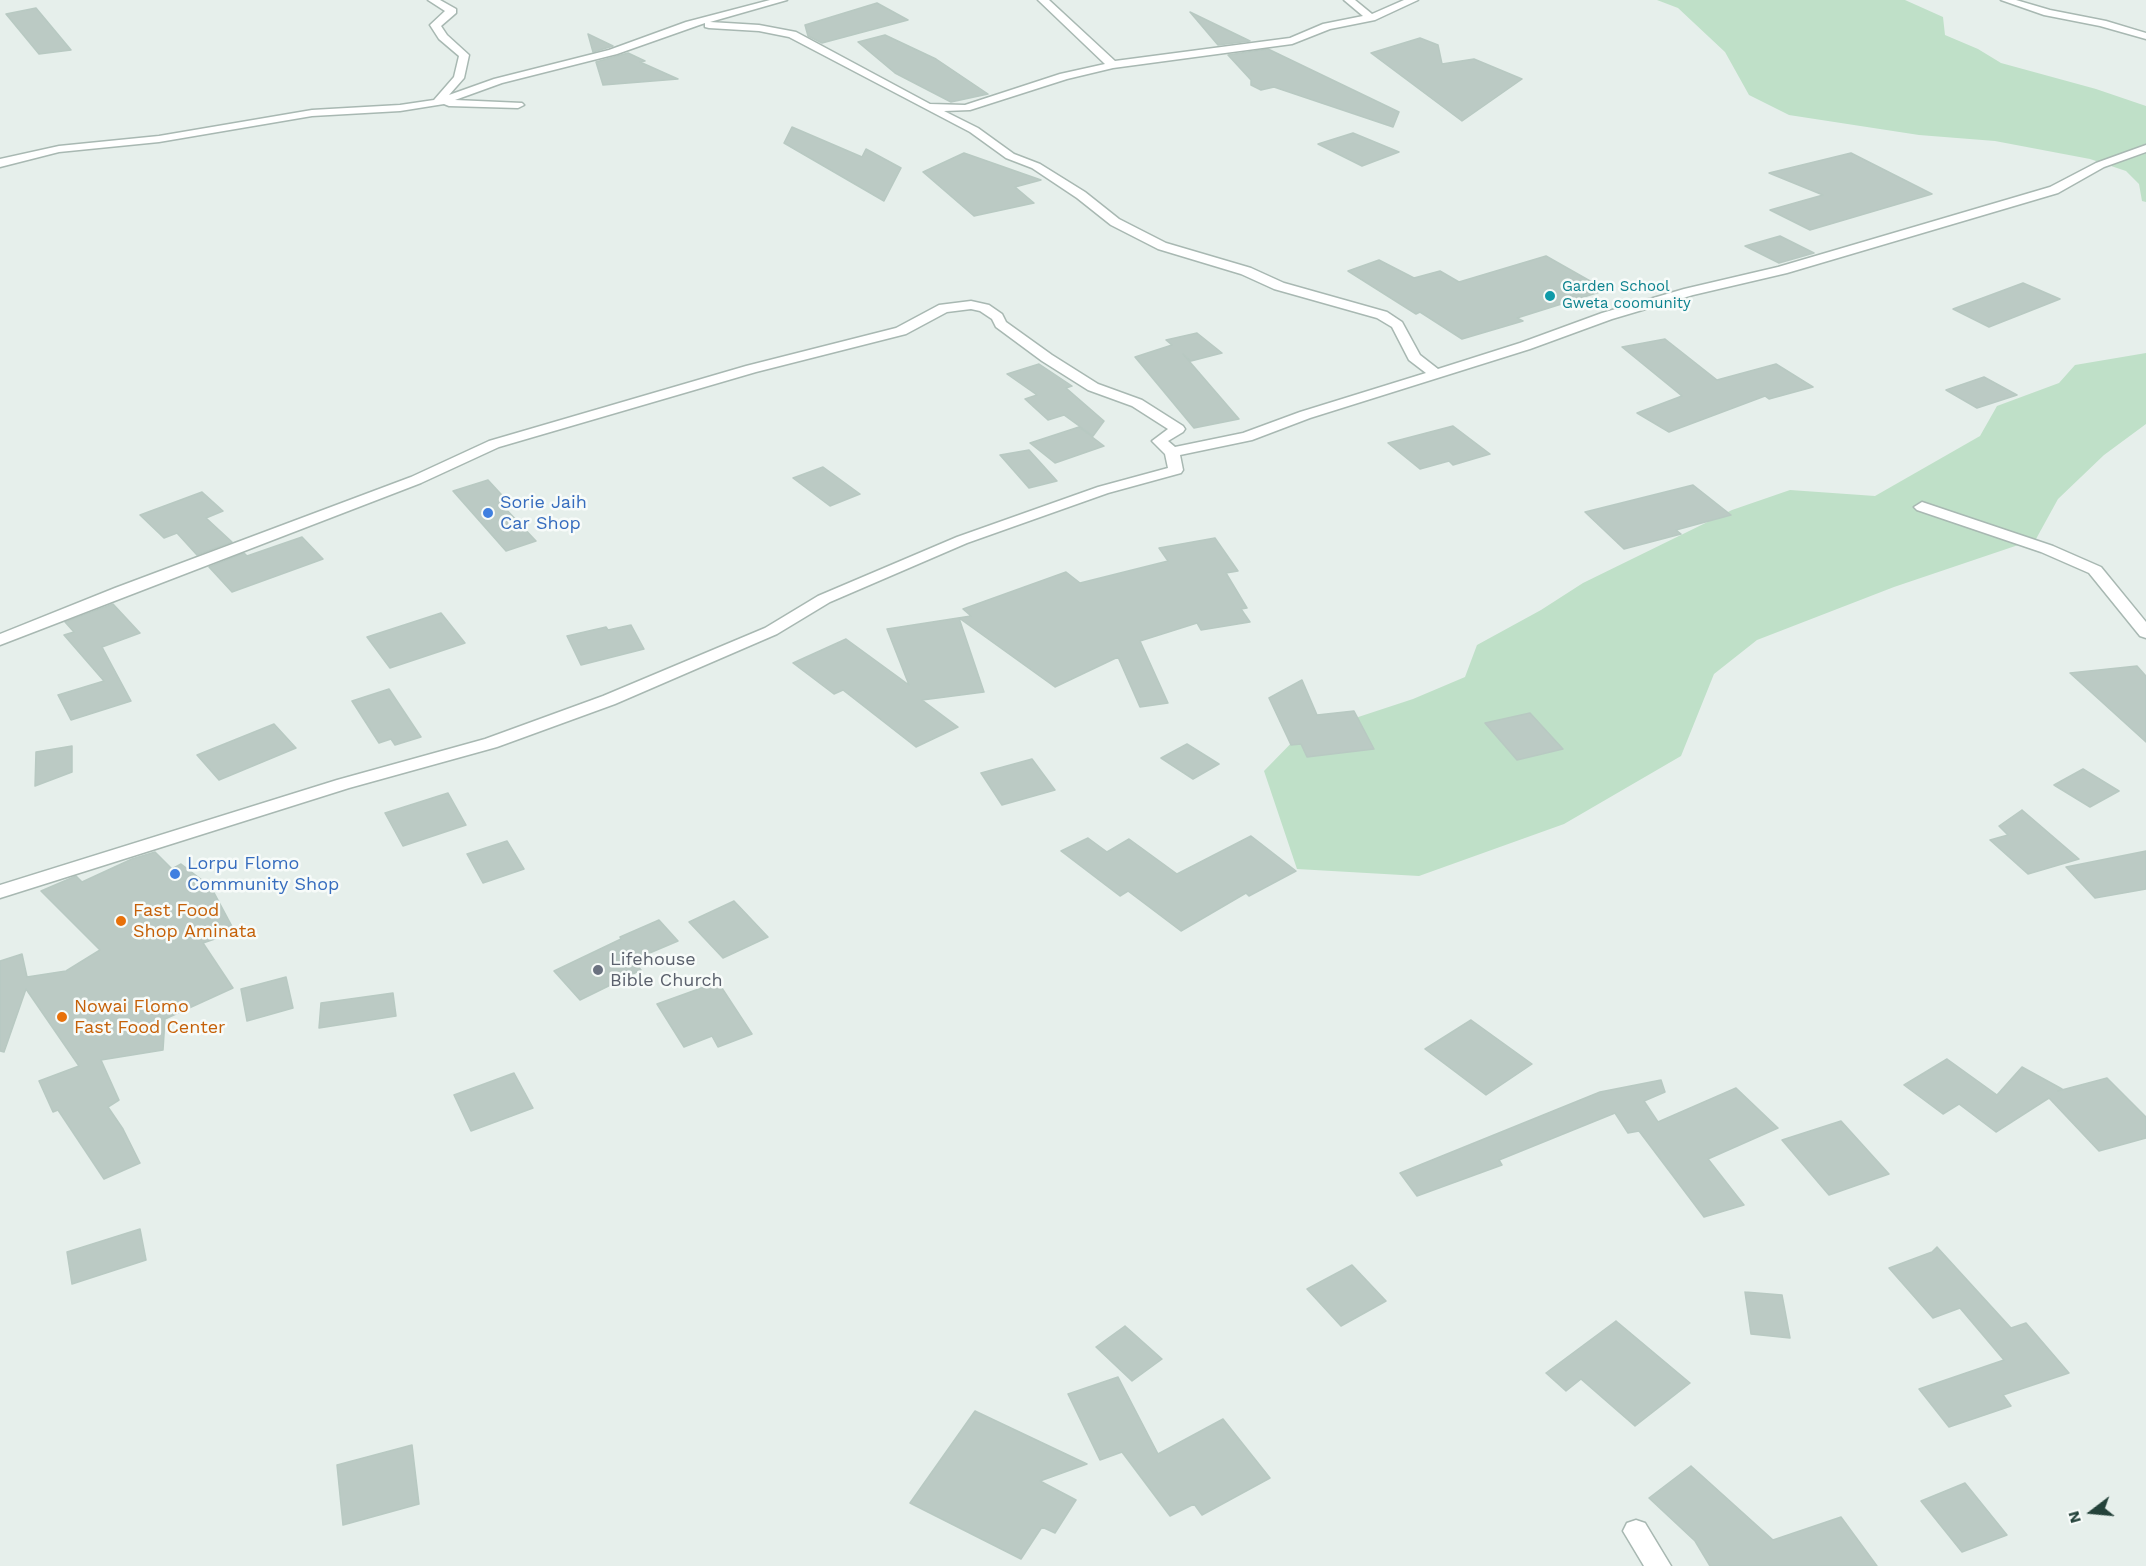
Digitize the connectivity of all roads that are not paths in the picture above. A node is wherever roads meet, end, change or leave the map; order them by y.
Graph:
1 (433, 0) edge
2 (782, 0) edge
3 (1043, 0) edge
4 (1348, 0) edge
5 (1413, 0) edge
6 (2006, 0) edge
7 (1371, 18) junction
8 (690, 24) junction
9 (2146, 36) edge
10 (1113, 66) junction
11 (435, 103) junction
12 (518, 105) dead end
13 (928, 107) junction
14 (2146, 148) edge
15 (0, 163) edge
16 (1436, 374) junction
17 (1172, 452) junction
18 (1922, 507) dead end
19 (2146, 633) edge
20 (0, 640) edge
21 (0, 892) edge
22 (1635, 1531) dead end
23 (1658, 1566) edge

1 - 11 street
2 - 8 street
3 - 10 street
4 - 7 street
5 - 7 street
6 - 9 street
7 - 10 street
8 - 11 street
8 - 13 street
10 - 13 street
11 - 12 street
11 - 15 street
13 - 16 street
14 - 16 street
16 - 17 street
17 - 20 street
17 - 21 street
18 - 19 street
22 - 23 street

